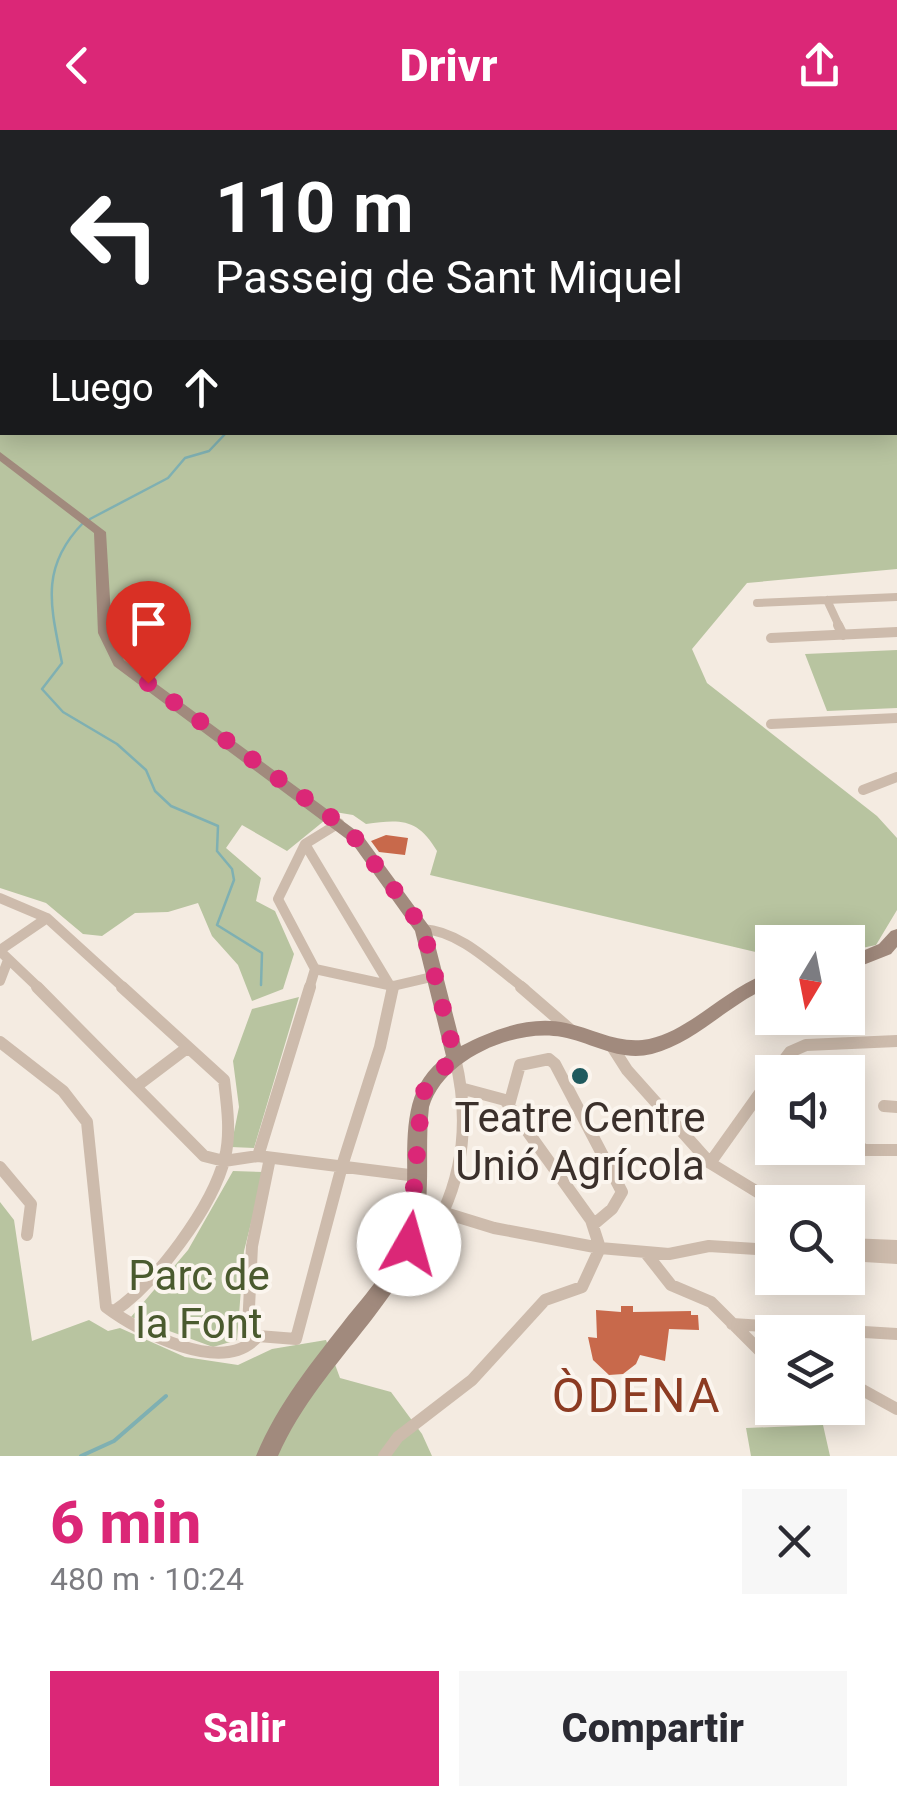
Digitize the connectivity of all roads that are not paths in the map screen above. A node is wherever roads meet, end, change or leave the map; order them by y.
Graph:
1 (0, 455) edge
2 (897, 597) edge
3 (827, 600) junction
4 (757, 603) dead end
5 (897, 632) edge
6 (843, 635) junction
7 (771, 638) dead end
8 (897, 718) edge
9 (770, 724) dead end
10 (897, 777) edge
11 (863, 790) dead end
12 (339, 823) junction
13 (306, 844) junction
14 (0, 898) edge
15 (47, 918) junction
16 (423, 928) junction
17 (896, 938) edge
18 (3, 954) edge
19 (865, 957) edge
20 (315, 969) junction
21 (436, 976) junction
22 (0, 981) edge
23 (755, 984) edge
24 (393, 986) junction
25 (577, 1037) junction
26 (897, 1041) edge
27 (0, 1042) edge
28 (187, 1048) junction
29 (612, 1048) junction
30 (788, 1055) edge
31 (455, 1057) junction
32 (138, 1085) junction
33 (464, 1089) junction
34 (755, 1100) edge
35 (508, 1105) junction
36 (865, 1150) edge
37 (897, 1150) edge
38 (264, 1157) junction
39 (224, 1161) junction
40 (710, 1163) junction
41 (0, 1166) edge
42 (342, 1166) junction
43 (417, 1176) junction
44 (755, 1190) edge
45 (415, 1204) junction
46 (443, 1212) junction
47 (594, 1225) junction
48 (27, 1235) dead end
49 (865, 1245) edge
50 (897, 1246) edge
51 (600, 1248) junction
52 (755, 1249) edge
53 (645, 1252) junction
54 (865, 1256) edge
55 (897, 1258) edge
56 (113, 1312) junction
57 (731, 1324) junction
58 (253, 1332) junction
59 (897, 1334) edge
60 (755, 1346) edge
61 (865, 1391) edge
62 (897, 1408) edge
63 (267, 1456) edge
64 (384, 1456) edge

1 - 12 street
2 - 3 street
3 - 4 street
3 - 6 street
5 - 6 street
6 - 7 street
8 - 9 street
10 - 11 street
12 - 13 street
12 - 16 street
13 - 20 street
13 - 24 street
14 - 15 street
15 - 18 street
15 - 28 street
16 - 21 street
16 - 25 street
17 - 19 street
18 - 22 street
18 - 32 street
20 - 24 street
20 - 38 street
21 - 24 street
21 - 31 street
23 - 29 street
24 - 42 street
25 - 29 street
25 - 31 street
26 - 30 street
27 - 56 street
28 - 32 street
28 - 39 street
29 - 40 street
31 - 33 street
31 - 43 street
32 - 39 street
33 - 35 street
33 - 46 street
34 - 40 street
35 - 47 street
35 - 47 street
36 - 37 street
38 - 39 street
38 - 42 street
38 - 58 street
39 - 56 street
40 - 44 street
41 - 48 street
42 - 43 street
42 - 58 street
43 - 45 street
45 - 46 street
45 - 63 street
46 - 51 street
47 - 51 street
49 - 50 street
51 - 53 street
51 - 64 street
52 - 53 street
53 - 57 street
54 - 55 street
56 - 58 street
57 - 59 street
57 - 60 street
61 - 62 street

